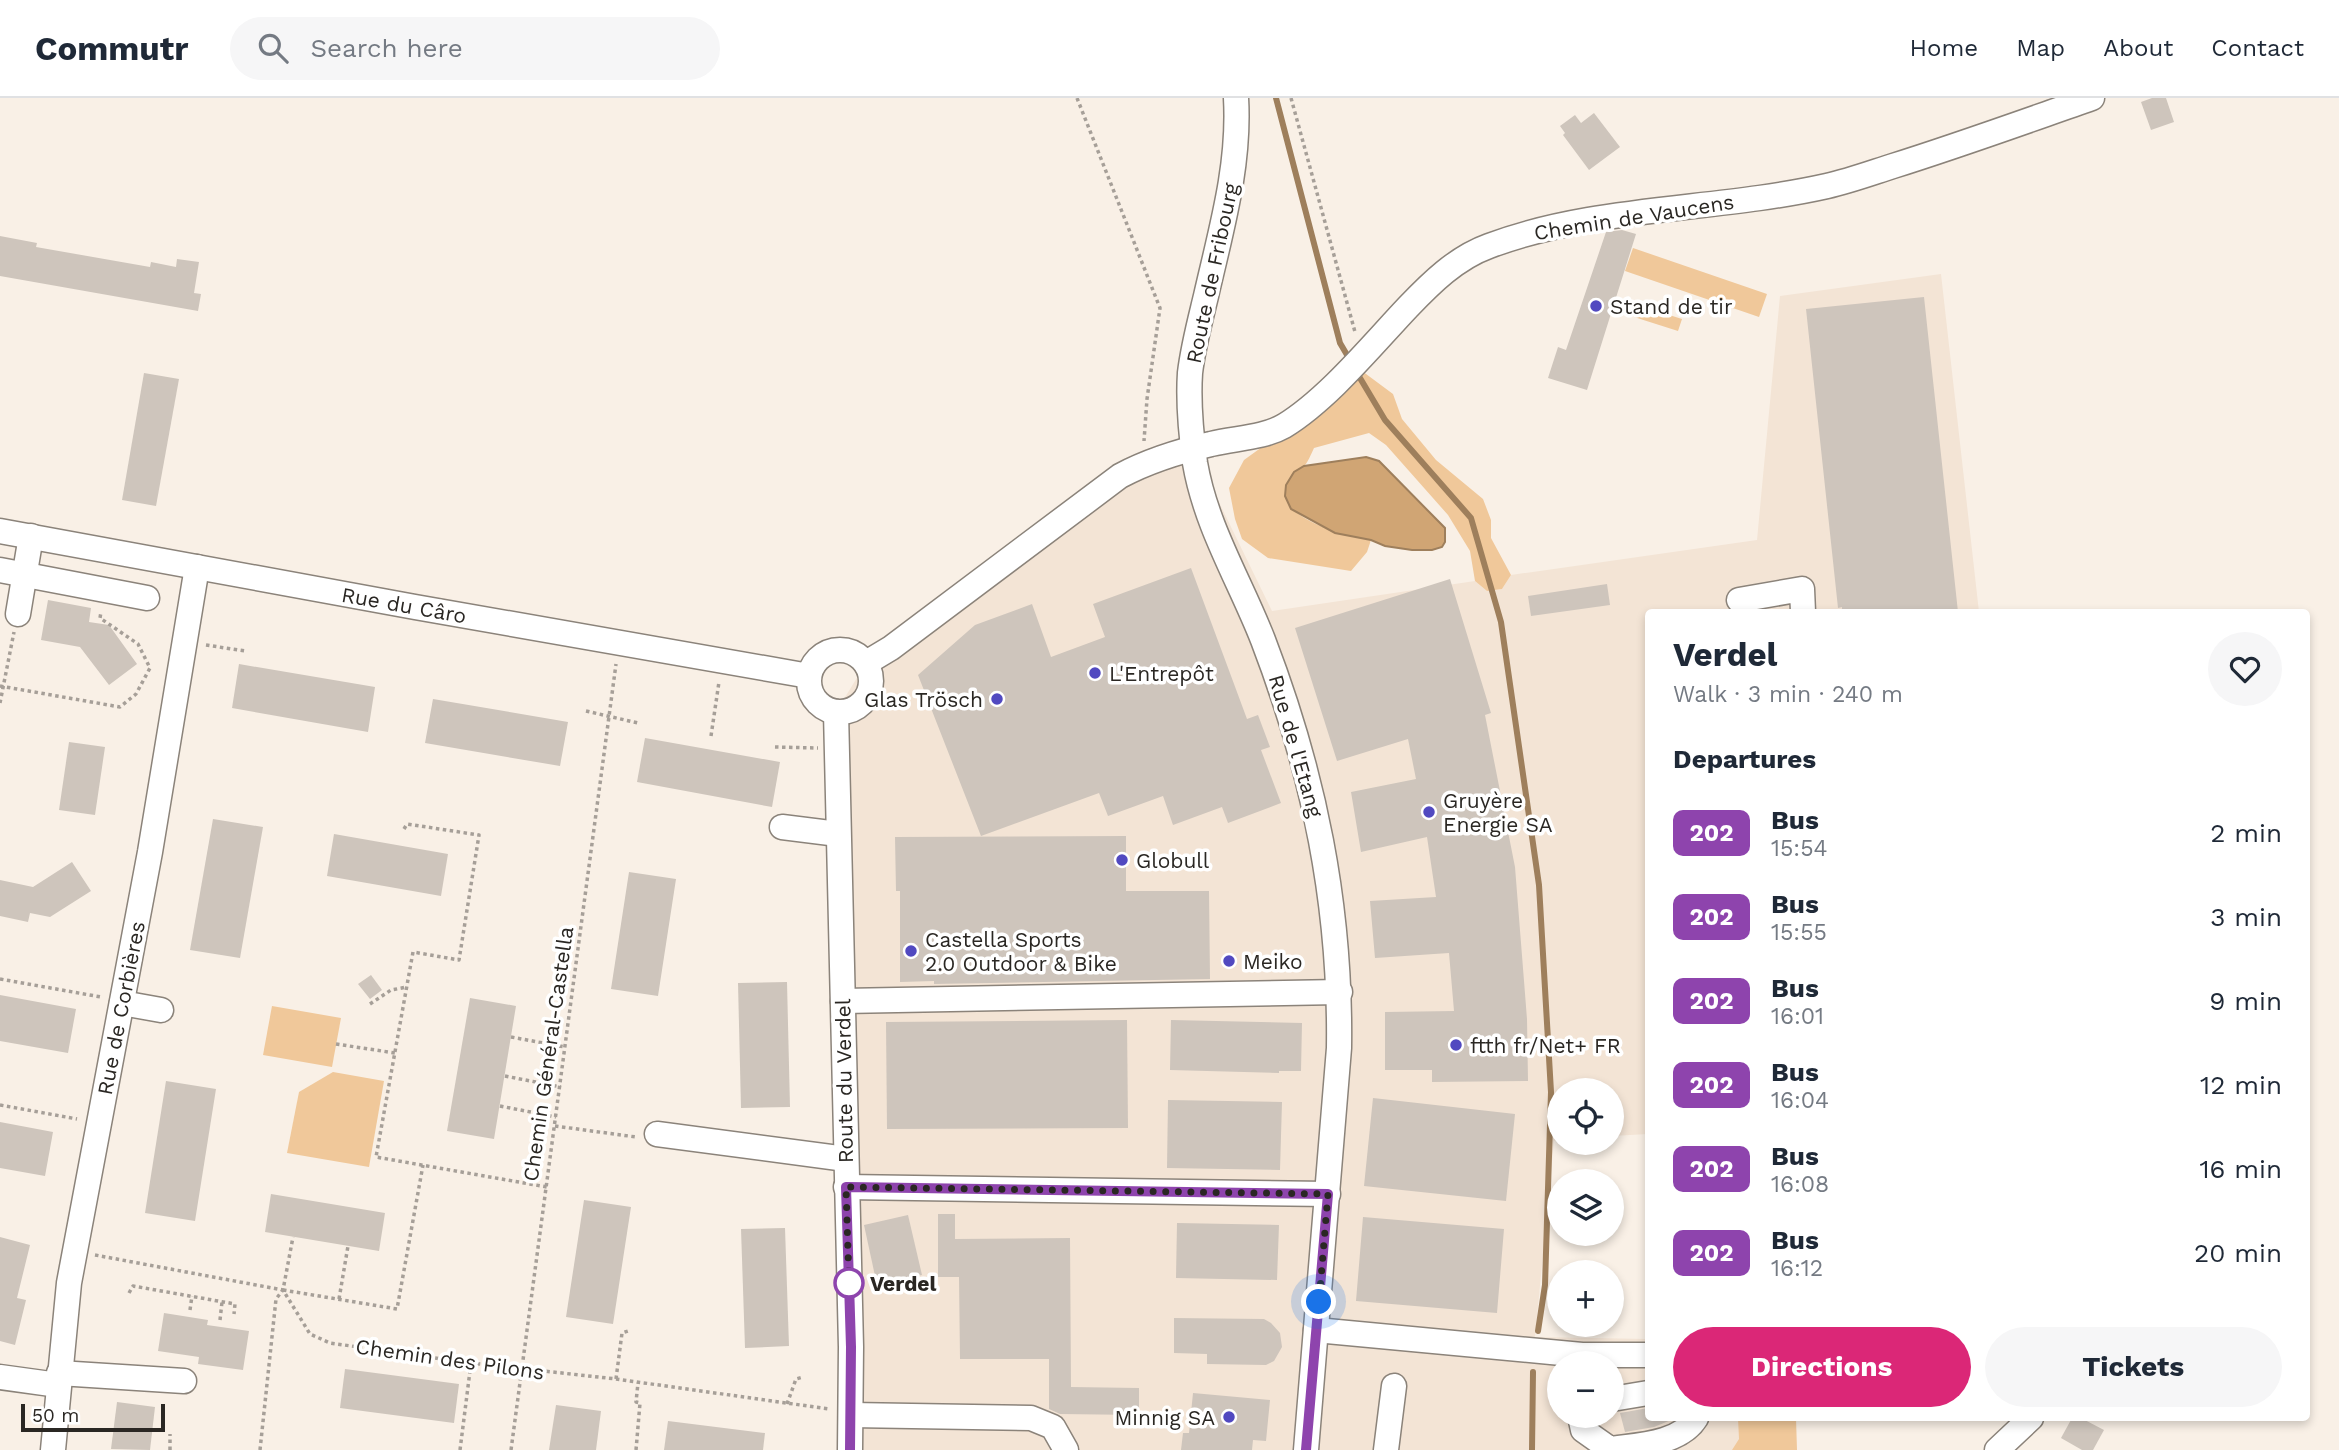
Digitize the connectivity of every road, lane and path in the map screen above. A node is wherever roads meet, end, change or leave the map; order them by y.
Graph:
1 (1077, 98) edge
2 (1236, 98) edge
3 (1291, 98) edge
4 (2092, 98) edge
5 (1355, 362) junction
6 (1193, 449) junction
7 (1143, 464) junction
8 (0, 531) edge
9 (31, 536) junction
10 (197, 567) junction
11 (0, 570) edge
12 (25, 573) junction
13 (105, 589) junction
14 (147, 598) dead end
15 (1739, 600) dead end
16 (1803, 609) edge
17 (16, 620) joint
18 (200, 645) dead end
19 (245, 651) dead end
20 (616, 662) dead end
21 (866, 663) junction
22 (809, 676) junction
23 (719, 681) dead end
24 (1, 686) edge
25 (0, 703) edge
26 (586, 711) dead end
27 (836, 712) junction
28 (609, 718) junction
29 (638, 723) dead end
30 (711, 736) dead end
31 (782, 827) dead end
32 (404, 829) dead end
33 (838, 834) junction
34 (0, 979) edge
35 (407, 987) junction
36 (1340, 992) junction
37 (113, 1000) junction
38 (843, 1001) junction
39 (370, 1004) dead end
40 (161, 1010) dead end
41 (511, 1038) dead end
42 (336, 1044) dead end
43 (565, 1047) junction
44 (395, 1054) junction
45 (505, 1076) dead end
46 (561, 1087) junction
47 (0, 1105) edge
48 (500, 1107) dead end
49 (556, 1117) junction
50 (82, 1120) dead end
51 (555, 1126) junction
52 (650, 1136) joint
53 (846, 1159) junction
54 (423, 1165) junction
55 (547, 1187) junction
56 (846, 1187) junction
57 (1328, 1194) junction
58 (293, 1237) dead end
59 (348, 1246) dead end
60 (92, 1255) dead end
61 (283, 1290) junction
62 (129, 1293) dead end
63 (192, 1296) junction
64 (339, 1299) junction
65 (222, 1302) junction
66 (190, 1310) dead end
67 (234, 1314) dead end
68 (220, 1320) dead end
69 (1316, 1330) junction
70 (628, 1331) dead end
71 (1547, 1355) edge
72 (1645, 1355) edge
73 (1624, 1357) edge
74 (471, 1363) junction
75 (522, 1370) junction
76 (0, 1377) edge
77 (803, 1377) dead end
78 (58, 1379) junction
79 (615, 1379) junction
80 (184, 1381) dead end
81 (638, 1382) junction
82 (1394, 1386) dead end
83 (1645, 1394) edge
84 (1624, 1397) edge
85 (787, 1404) junction
86 (843, 1412) junction
87 (1694, 1421) edge
88 (2028, 1421) edge
89 (1583, 1428) edge
90 (170, 1434) dead end
91 (53, 1450) edge
92 (170, 1450) edge
93 (260, 1450) edge
94 (460, 1450) edge
95 (510, 1450) edge
96 (636, 1450) edge
97 (850, 1450) edge
98 (1066, 1450) edge
99 (1306, 1450) edge
100 (1386, 1450) edge
101 (1997, 1450) edge

1 - 7 path
2 - 6 street, Route de Fribourg
3 - 5 path
4 - 5 street, Chemin de Vaucens
5 - 6 street, Chemin de Vaucens
6 - 7 street
6 - 36 street, Rue de l'Etang
7 - 21 street
8 - 9 street, Rue du Câro
9 - 10 street, Rue du Câro
9 - 12 street
10 - 22 street, Rue du Câro
10 - 37 street, Rue de Corbières
11 - 12 street
12 - 13 street
12 - 17 street
13 - 14 street
13 - 24 path
15 - 16 street
17 - 24 path
18 - 19 path
20 - 28 path, Chemin Général-Castella
21 - 22 street
21 - 27 street
22 - 27 street
23 - 30 path
24 - 25 path
26 - 28 path
27 - 33 street, Route du Verdel
28 - 29 path
28 - 43 path, Chemin Général-Castella
31 - 33 street
32 - 35 path
33 - 38 street, Route du Verdel
34 - 37 path
35 - 39 path
35 - 44 path
36 - 38 street
36 - 57 street, Rue de l'Etang
37 - 40 street
37 - 78 street, Rue de Corbières
38 - 53 street, Route du Verdel
41 - 43 path
42 - 44 path
43 - 46 path, Chemin Général-Castella
44 - 54 path
45 - 46 path
46 - 49 path, Chemin Général-Castella
47 - 50 path
48 - 49 path
49 - 51 path, Chemin Général-Castella
51 - 52 path
51 - 55 path, Chemin Général-Castella
52 - 53 street
53 - 56 street, Route du Verdel
54 - 55 path
54 - 64 path
55 - 75 path, Chemin Général-Castella
56 - 57 street
56 - 86 street, Route du Verdel
57 - 69 street, Rue de l'Etang
58 - 61 path
59 - 64 path
60 - 61 path
61 - 64 path
61 - 74 path, Chemin des Pilons
61 - 93 path
62 - 63 path
63 - 65 path
63 - 66 path
65 - 67 path
65 - 68 path
69 - 71 street
69 - 99 street, Rue de l'Etang
70 - 79 path
72 - 73 street
74 - 75 path, Chemin des Pilons
74 - 94 path
75 - 79 path, Chemin des Pilons
75 - 95 path, Chemin Général-Castella
76 - 78 street
77 - 85 path
78 - 80 street
78 - 91 street, Rue de Corbières
79 - 81 path, Chemin des Pilons
81 - 85 path, Chemin des Pilons
81 - 96 path
82 - 100 street
83 - 84 street
85 - 86 path, Chemin des Pilons
86 - 97 street, Route du Verdel
86 - 98 street
87 - 89 street
88 - 101 street
90 - 92 path

